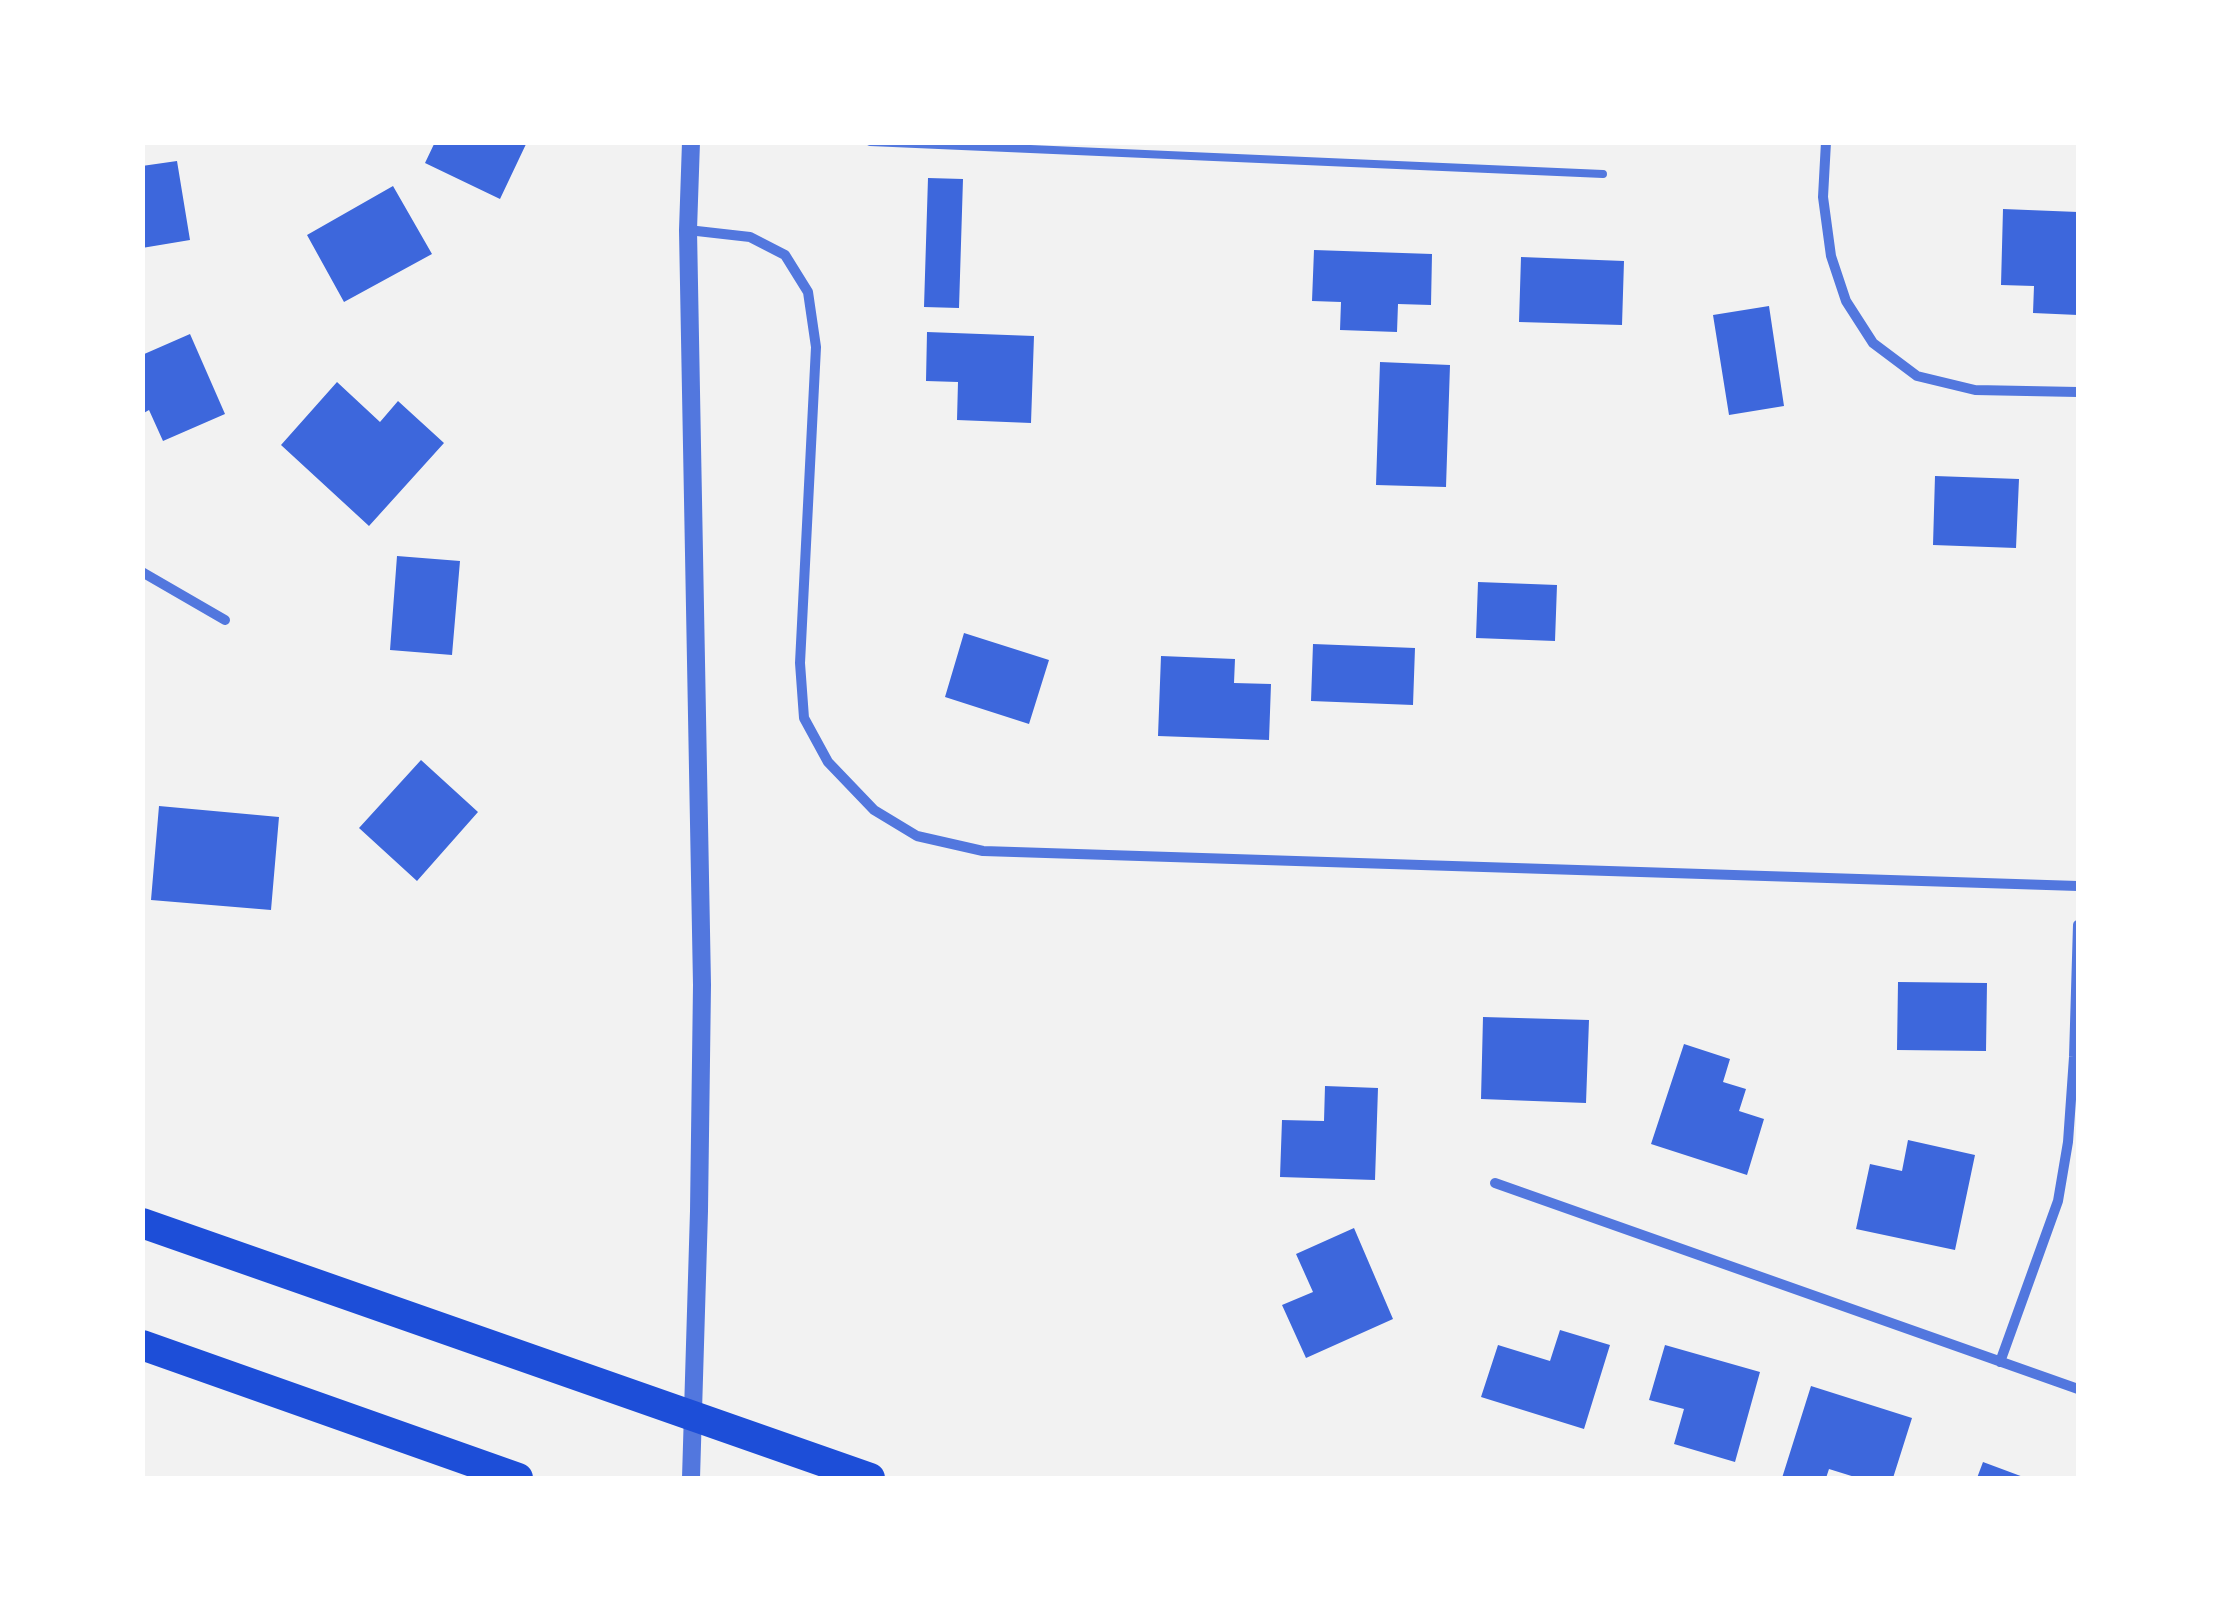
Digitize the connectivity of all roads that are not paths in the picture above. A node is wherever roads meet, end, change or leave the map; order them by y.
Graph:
1 (691, 142) edge
2 (870, 142) edge
3 (1826, 142) edge
4 (1602, 174) dead end
5 (688, 230) junction
6 (2078, 392) edge
7 (142, 572) edge
8 (225, 620) dead end
9 (2078, 886) edge
10 (2078, 925) edge
11 (1495, 1183) dead end
12 (142, 1223) edge
13 (142, 1345) edge
14 (2000, 1362) junction
15 (2078, 1389) edge
16 (518, 1478) edge
17 (691, 1478) edge
18 (870, 1478) edge

1 - 5 street
2 - 4 lane
3 - 6 street
5 - 9 street
5 - 17 street
7 - 8 street
10 - 14 street
11 - 14 street
12 - 18 highway
13 - 16 highway
14 - 15 street

